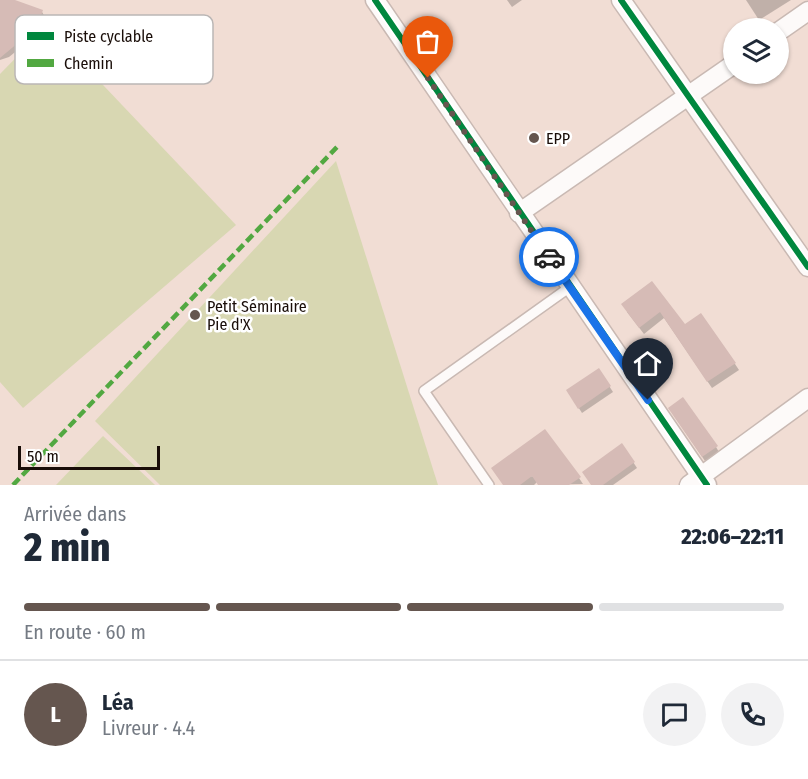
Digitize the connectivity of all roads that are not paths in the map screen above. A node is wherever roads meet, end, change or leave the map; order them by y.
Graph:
1 (375, 0) edge
2 (621, 0) edge
3 (808, 11) edge
4 (789, 24) edge
5 (723, 72) edge
6 (688, 96) junction
7 (519, 213) junction
8 (808, 267) edge
9 (570, 287) junction
10 (808, 398) edge
11 (699, 482) edge
12 (489, 485) edge

1 - 7 street
2 - 6 street
3 - 4 street
5 - 6 street
6 - 7 street
6 - 8 street
7 - 9 street
9 - 11 street
9 - 12 lane
10 - 11 street

